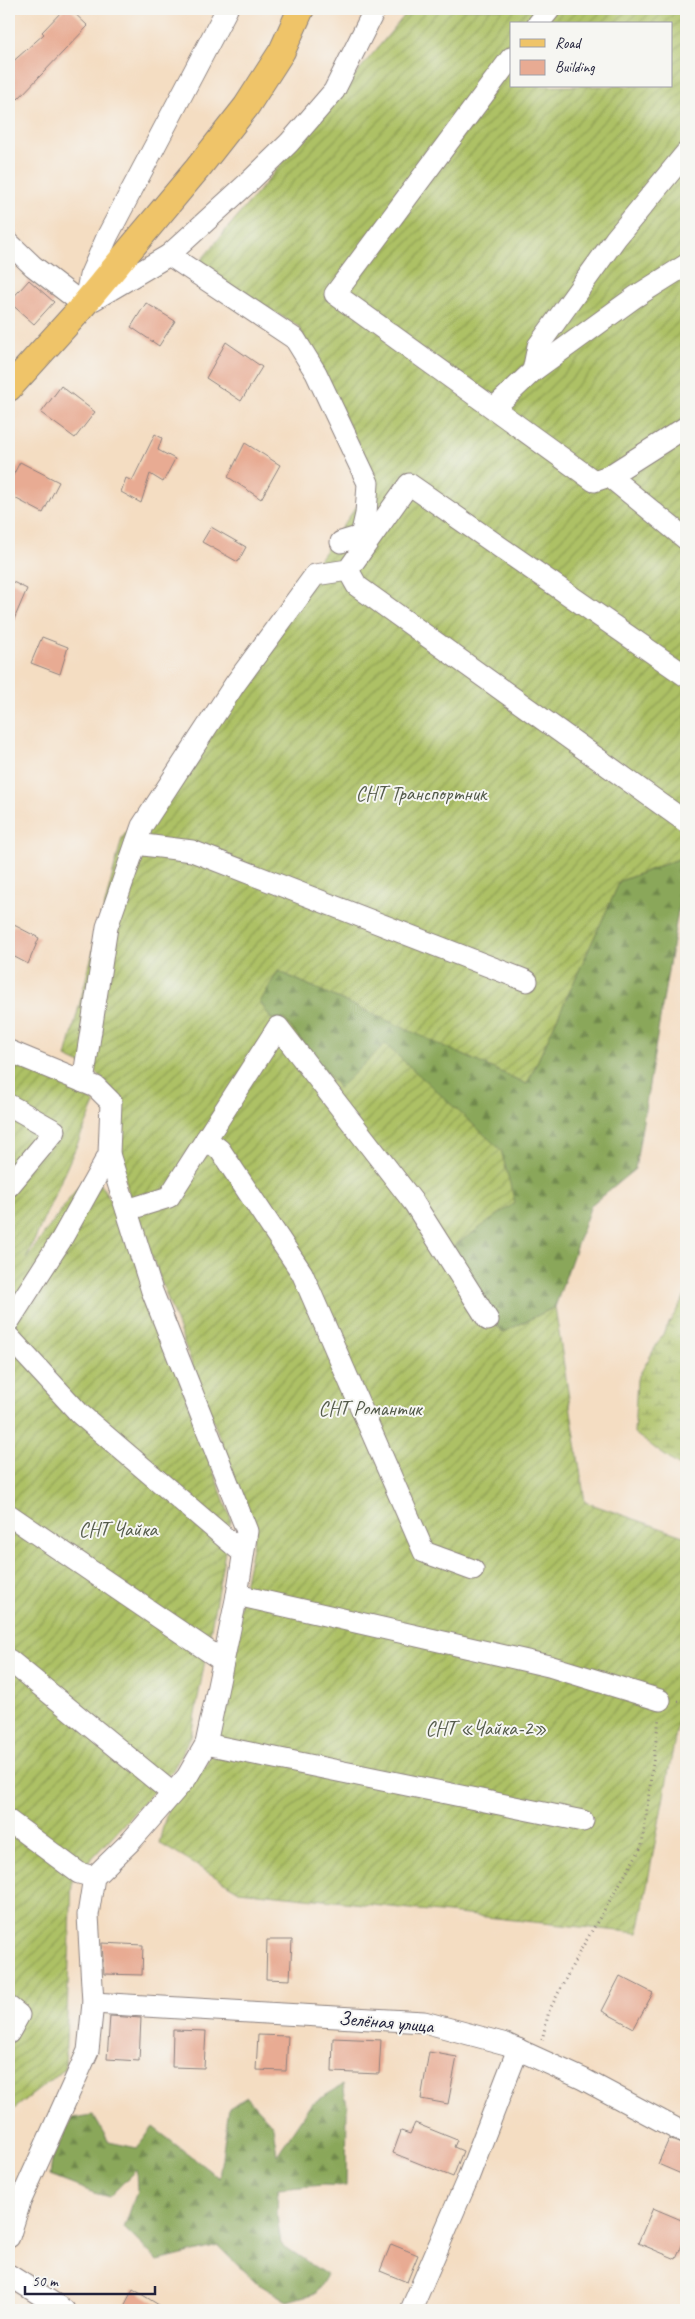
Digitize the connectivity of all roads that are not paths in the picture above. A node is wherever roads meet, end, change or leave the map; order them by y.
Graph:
1 (226, 9) edge
2 (301, 9) edge
3 (375, 9) edge
4 (550, 9) edge
5 (540, 22) edge
6 (510, 59) edge
7 (686, 153) edge
8 (9, 243) edge
9 (169, 255) junction
10 (686, 265) edge
11 (84, 305) junction
12 (533, 371) junction
13 (9, 388) edge
14 (494, 408) junction
15 (686, 427) edge
16 (609, 476) junction
17 (686, 539) edge
18 (341, 542) dead end
19 (348, 570) junction
20 (686, 676) edge
21 (686, 822) edge
22 (136, 844) junction
23 (527, 981) dead end
24 (9, 1051) edge
25 (83, 1082) junction
26 (9, 1104) edge
27 (206, 1139) junction
28 (109, 1154) junction
29 (9, 1186) edge
30 (127, 1210) junction
31 (488, 1320) dead end
32 (9, 1321) edge
33 (9, 1337) edge
34 (9, 1516) edge
35 (243, 1553) junction
36 (473, 1570) dead end
37 (237, 1595) junction
38 (9, 1660) edge
39 (223, 1661) junction
40 (660, 1700) road end
41 (206, 1744) junction
42 (172, 1793) junction
43 (9, 1820) edge
44 (583, 1820) dead end
45 (94, 1877) junction
46 (93, 2003) junction
47 (9, 2007) edge
48 (9, 2033) edge
49 (518, 2049) junction
50 (686, 2134) edge
51 (9, 2237) edge
52 (9, 2275) edge
53 (64, 2310) edge
54 (411, 2310) edge

1 - 11 street
2 - 11 main road
3 - 9 street
4 - 5 street
6 - 14 street
7 - 12 street
8 - 11 street
9 - 11 street
9 - 18 street
10 - 12 street
11 - 13 main road
12 - 14 street
14 - 16 street
15 - 16 street
16 - 17 street
19 - 20 street
19 - 21 street
19 - 22 street
22 - 23 street
22 - 25 street
24 - 25 street
25 - 28 street
26 - 29 street
27 - 30 street
27 - 31 street
27 - 36 street
28 - 30 street
28 - 32 street
30 - 35 street
33 - 35 street
34 - 39 street
35 - 37 street
37 - 39 street
37 - 40 street
38 - 42 street
39 - 41 street
41 - 42 street
41 - 44 street
42 - 45 street
43 - 45 street
45 - 46 street
46 - 49 street, Зелёная улица
46 - 51 street
47 - 48 street
49 - 50 street, Зелёная улица
49 - 54 street
52 - 53 street

